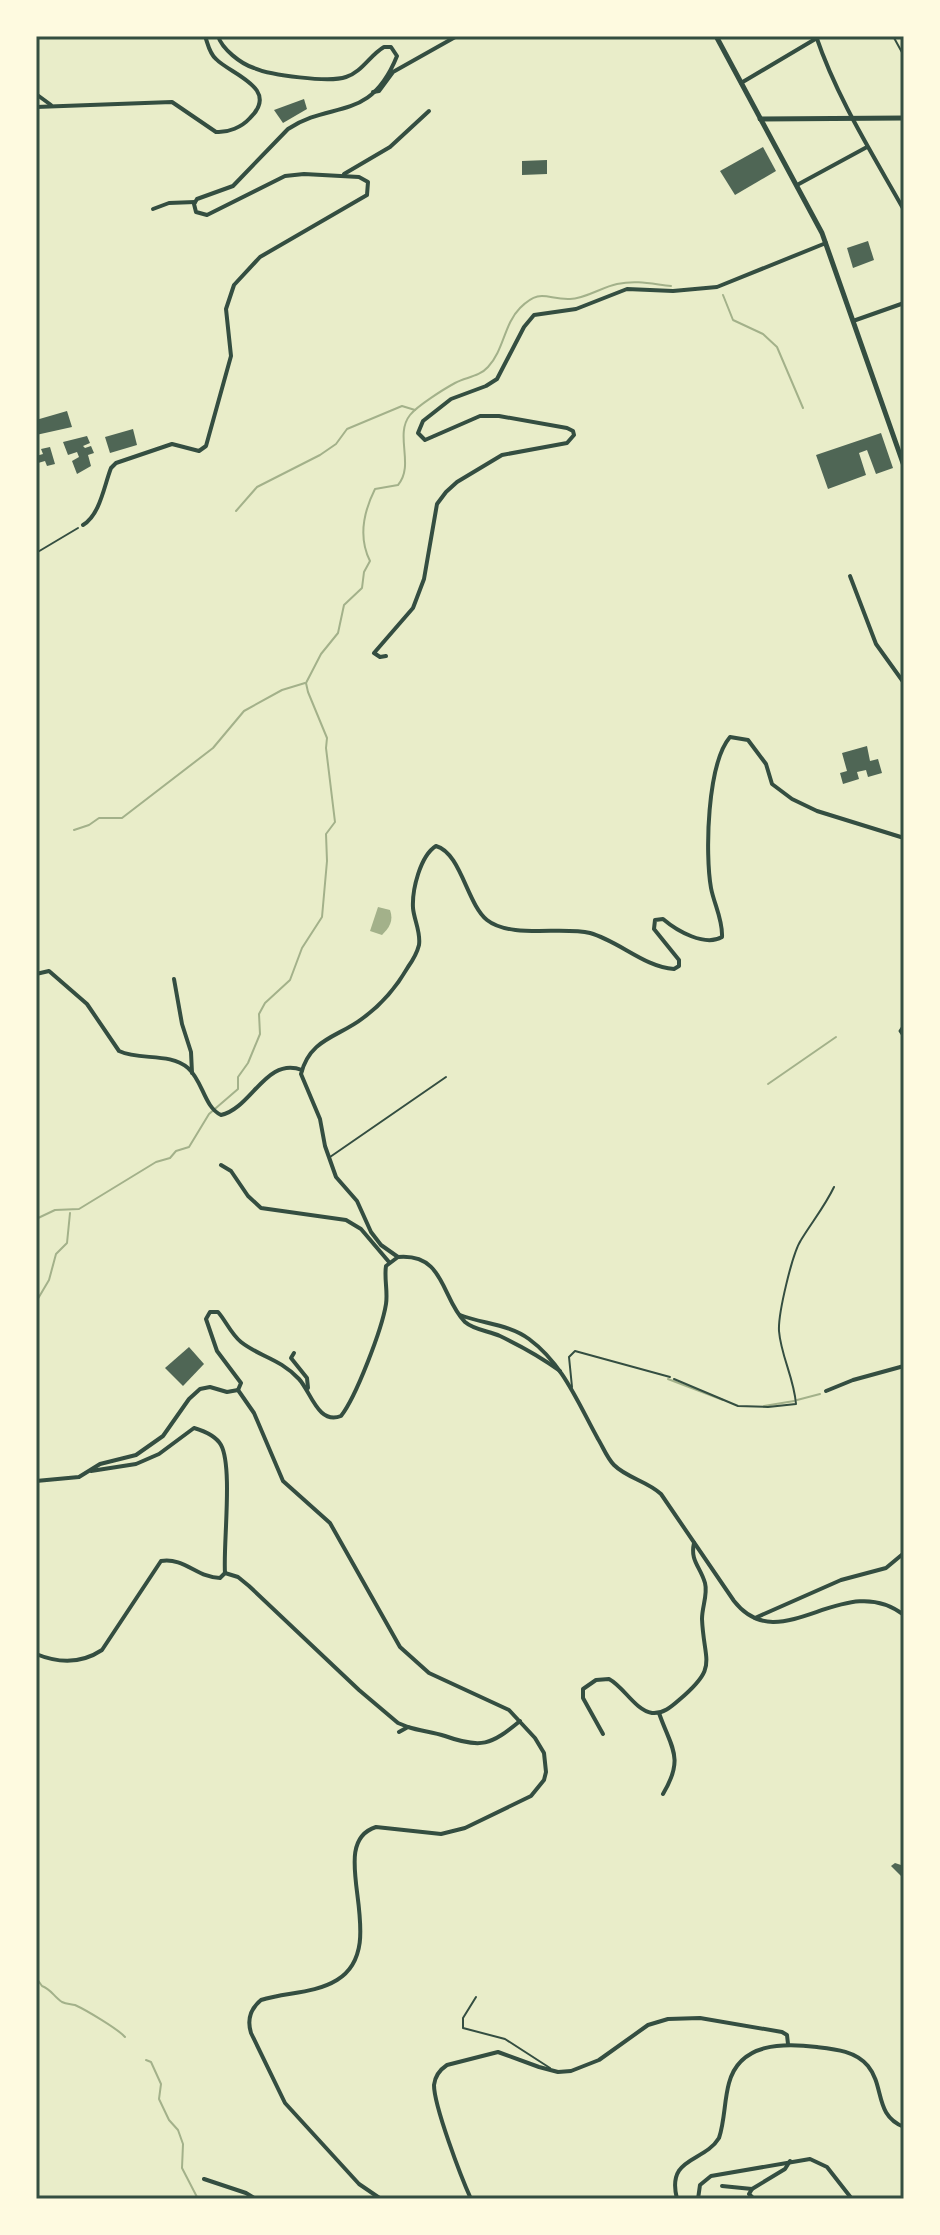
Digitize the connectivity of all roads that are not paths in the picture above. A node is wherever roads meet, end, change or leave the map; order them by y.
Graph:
1 (205, 36) edge
2 (218, 36) edge
3 (457, 36) edge
4 (716, 36) edge
5 (817, 37) edge
6 (741, 83) junction
7 (373, 92) junction
8 (36, 94) edge
9 (51, 105) junction
10 (36, 107) edge
11 (429, 111) dead end
12 (852, 118) junction
13 (904, 118) edge
14 (760, 119) junction
15 (867, 147) junction
16 (341, 175) junction
17 (797, 185) junction
18 (195, 202) junction
19 (153, 209) dead end
20 (904, 210) edge
21 (826, 243) junction
22 (904, 303) edge
23 (853, 321) junction
24 (904, 463) edge
25 (83, 525) road end
26 (850, 576) dead end
27 (386, 656) dead end
28 (904, 683) edge
29 (904, 838) edge
30 (36, 974) edge
31 (174, 979) dead end
32 (904, 1025) edge
33 (904, 1037) edge
34 (302, 1070) junction
35 (192, 1073) junction
36 (446, 1077) dead end
37 (329, 1157) junction
38 (221, 1165) dead end
39 (398, 1257) junction
40 (389, 1262) junction
41 (460, 1315) junction
42 (294, 1353) dead end
43 (904, 1366) edge
44 (560, 1371) junction
45 (670, 1377) road end
46 (572, 1387) junction
47 (238, 1390) junction
48 (308, 1391) junction
49 (826, 1391) dead end
50 (89, 1471) junction
51 (36, 1481) edge
52 (694, 1543) junction
53 (904, 1553) edge
54 (225, 1573) junction
55 (904, 1615) edge
56 (753, 1618) junction
57 (36, 1654) edge
58 (659, 1713) junction
59 (904, 1714) edge
60 (520, 1721) junction
61 (408, 1727) junction
62 (399, 1732) dead end
63 (904, 1732) edge
64 (603, 1734) dead end
65 (663, 1794) dead end
66 (476, 1997) dead end
67 (788, 2044) junction
68 (558, 2072) junction
69 (904, 2127) edge
70 (790, 2161) junction
71 (204, 2179) dead end
72 (722, 2186) dead end
73 (752, 2189) junction
74 (256, 2199) edge
75 (381, 2199) edge
76 (471, 2199) edge
77 (677, 2199) edge
78 (698, 2199) edge
79 (754, 2199) edge
80 (852, 2199) edge

1 - 9 street
2 - 7 street
3 - 7 street
4 - 6 main road
5 - 6 street
5 - 12 street
6 - 14 main road
7 - 18 street
8 - 9 street
9 - 10 street
11 - 16 street
12 - 13 main road
12 - 14 main road
12 - 15 street
14 - 17 main road
15 - 17 street
15 - 20 street
16 - 18 street
16 - 25 street
17 - 21 main road
18 - 19 street
21 - 23 main road
21 - 27 street
22 - 23 street
23 - 24 main road
26 - 28 street
29 - 34 street
30 - 35 street
31 - 35 street
32 - 33 street
34 - 35 street
34 - 37 street
36 - 37 lane
37 - 39 street
38 - 40 street
39 - 40 street
39 - 41 street
40 - 48 street
41 - 44 street
41 - 44 street
42 - 48 street
43 - 49 street
44 - 46 street
45 - 46 lane
46 - 52 street
47 - 48 street
47 - 50 street
47 - 60 street
50 - 51 street
50 - 54 street
52 - 56 street
52 - 58 street
53 - 56 street
54 - 57 street
54 - 61 street
55 - 56 street
58 - 64 street
58 - 65 street
59 - 63 street
60 - 61 street
60 - 75 street
61 - 62 street
66 - 68 lane
67 - 68 street
67 - 69 street
67 - 77 street
68 - 76 street
70 - 73 street
70 - 78 street
70 - 80 street
71 - 74 street
72 - 73 street
73 - 79 street

